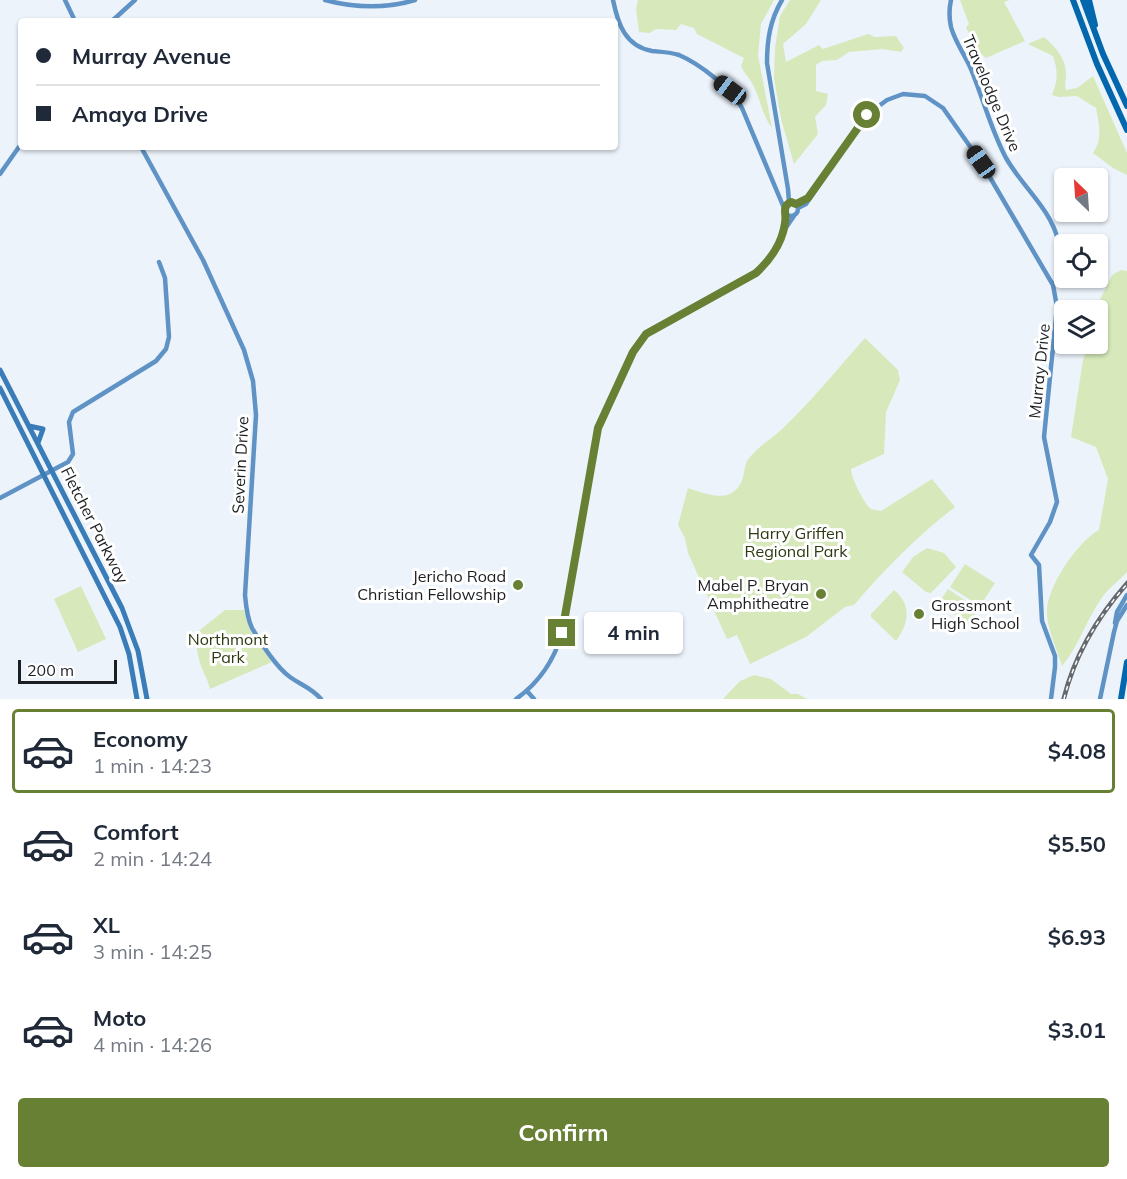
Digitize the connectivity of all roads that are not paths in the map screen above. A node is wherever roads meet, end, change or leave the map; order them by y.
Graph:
1 (65, 0) edge
2 (135, 0) edge
3 (325, 0) edge
4 (415, 0) edge
5 (613, 0) edge
6 (782, 0) edge
7 (951, 0) edge
8 (1071, 0) edge
9 (1083, 0) edge
10 (1089, 0) edge
11 (74, 18) edge
12 (115, 18) edge
13 (1103, 54) junction
14 (1127, 106) edge
15 (1127, 130) edge
16 (18, 148) edge
17 (143, 150) edge
18 (0, 174) edge
19 (788, 189) junction
20 (778, 194) junction
21 (793, 204) junction
22 (784, 208) junction
23 (786, 214) junction
24 (794, 216) junction
25 (783, 231) junction
26 (159, 262) dead end
27 (1053, 285) junction
28 (0, 370) edge
29 (0, 388) edge
30 (30, 426) junction
31 (38, 443) junction
32 (52, 472) junction
33 (45, 475) junction
34 (0, 498) edge
35 (1127, 595) edge
36 (1127, 605) edge
37 (1114, 632) junction
38 (1127, 662) edge
39 (527, 691) junction
40 (137, 699) edge
41 (147, 699) edge
42 (321, 699) edge
43 (516, 699) edge
44 (534, 699) edge
45 (1051, 699) edge
46 (1100, 699) edge
47 (1121, 699) edge

1 - 11 street
2 - 12 street
3 - 4 street
5 - 20 street
6 - 19 street
7 - 27 street, Travelodge Drive
8 - 15 highway
9 - 13 highway
10 - 13 highway
13 - 14 highway
16 - 18 street
17 - 42 street, Severin Drive
19 - 20 street
19 - 21 street
20 - 21 street
20 - 22 street
21 - 22 street
21 - 24 street
21 - 27 street, Murray Drive
22 - 23 street
23 - 24 street
23 - 25 street
24 - 25 street
25 - 39 street
26 - 32 street
27 - 45 street, Murray Drive
28 - 30 main road, Fletcher Parkway
29 - 33 main road, Fletcher Parkway
30 - 31 main road, Fletcher Parkway
30 - 31 main road
31 - 32 main road, Fletcher Parkway
32 - 33 street
32 - 41 main road, Fletcher Parkway
33 - 34 street
33 - 40 main road, Fletcher Parkway
35 - 37 street
36 - 37 street
37 - 46 street
38 - 47 highway
39 - 43 street
39 - 44 street

